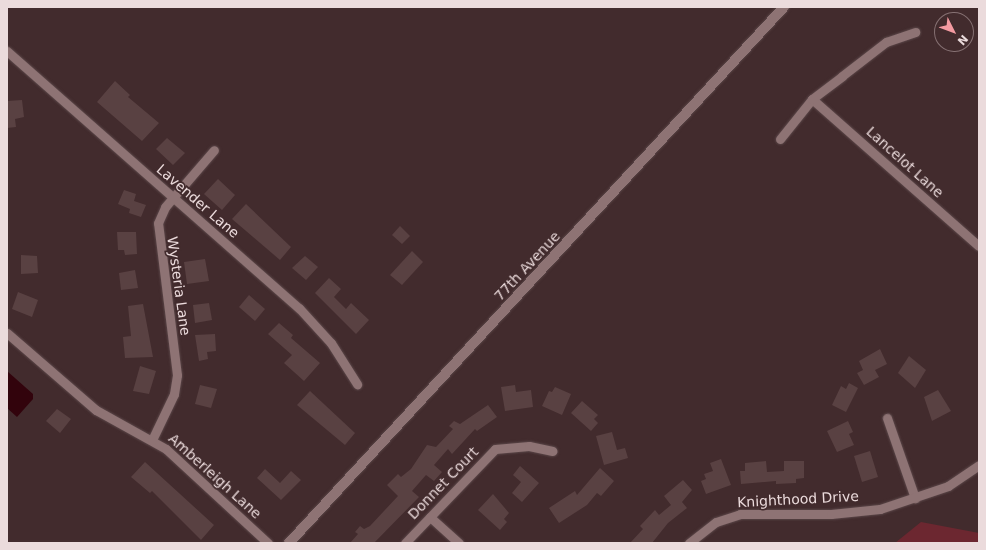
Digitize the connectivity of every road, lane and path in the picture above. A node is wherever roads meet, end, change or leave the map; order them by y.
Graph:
1 (784, 7) edge
2 (915, 32) dead end
3 (7, 51) edge
4 (812, 99) junction
5 (780, 139) dead end
6 (214, 150) dead end
7 (173, 197) junction
8 (979, 246) edge
9 (7, 333) edge
10 (357, 384) dead end
11 (887, 418) dead end
12 (152, 440) junction
13 (552, 451) dead end
14 (979, 465) edge
15 (915, 498) junction
16 (430, 517) junction
17 (268, 543) edge
18 (289, 543) edge
19 (405, 543) edge
20 (459, 543) edge
21 (690, 543) edge

1 - 18 street, 77th Avenue
2 - 4 street
3 - 7 street, Lavender Lane
4 - 5 street
4 - 8 street, Lancelot Lane
6 - 7 street, Wysteria Lane
7 - 10 street, Lavender Lane
7 - 12 street, Wysteria Lane
9 - 12 street, Amberleigh Lane
11 - 15 street
12 - 17 street, Amberleigh Lane
13 - 16 street, Donnet Court
14 - 15 street, Knighthood Drive
15 - 21 street, Knighthood Drive
16 - 19 street, Donnet Court
16 - 20 street

